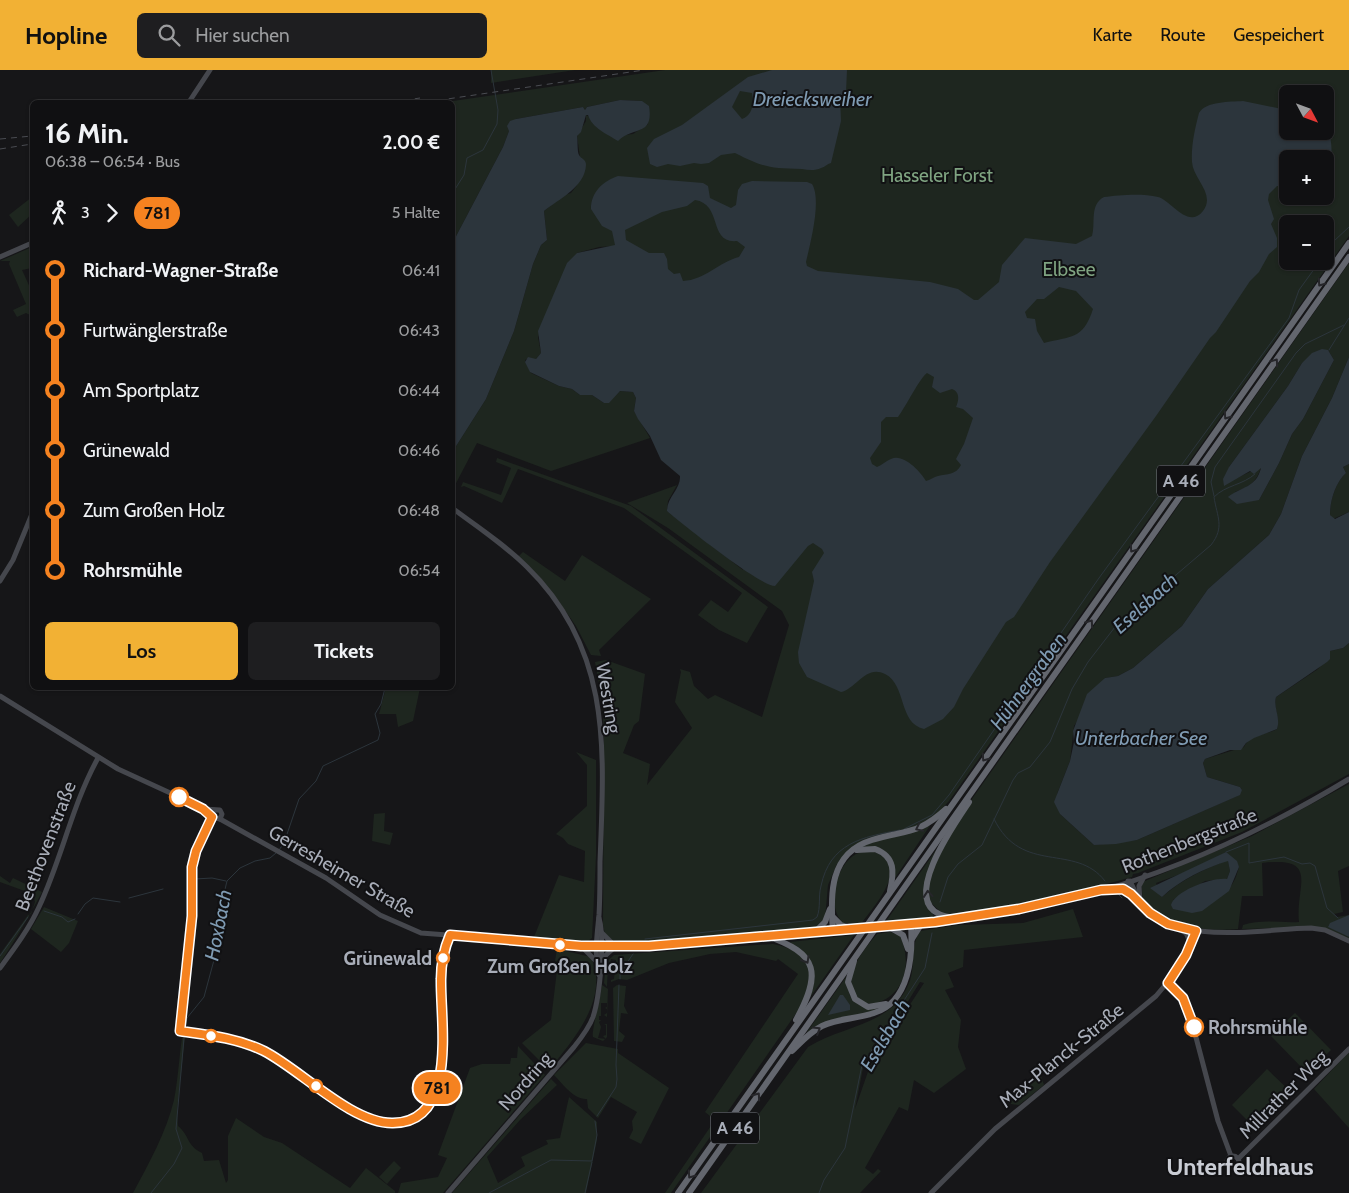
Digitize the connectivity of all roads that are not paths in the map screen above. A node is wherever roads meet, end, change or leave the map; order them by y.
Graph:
1 (210, 70) edge
2 (190, 100) edge
3 (30, 244) edge
4 (1349, 244) edge
5 (0, 257) edge
6 (1349, 257) edge
7 (455, 510) edge
8 (30, 519) edge
9 (0, 581) edge
10 (0, 696) edge
11 (98, 758) junction
12 (989, 767) junction
13 (1349, 779) edge
14 (957, 798) junction
15 (212, 813) junction
16 (221, 817) junction
17 (850, 854) junction
18 (1146, 875) junction
19 (1129, 881) junction
20 (1101, 890) junction
21 (1131, 894) junction
22 (889, 895) junction
23 (1140, 903) junction
24 (831, 905) junction
25 (832, 916) junction
26 (598, 918) junction
27 (962, 918) junction
28 (922, 923) junction
29 (910, 924) junction
30 (887, 926) junction
31 (1173, 926) junction
32 (852, 929) junction
33 (833, 931) junction
34 (1196, 931) junction
35 (601, 932) junction
36 (815, 932) junction
37 (766, 936) junction
38 (1349, 941) edge
39 (911, 944) junction
40 (1192, 944) junction
41 (581, 946) junction
42 (598, 947) junction
43 (616, 947) junction
44 (910, 952) junction
45 (856, 955) junction
46 (598, 962) junction
47 (0, 968) edge
48 (1168, 983) junction
49 (894, 999) junction
50 (1349, 1048) edge
51 (780, 1049) junction
52 (780, 1062) junction
53 (1230, 1156) junction
54 (1238, 1159) junction
55 (448, 1193) edge
56 (678, 1193) edge
57 (688, 1193) edge
58 (931, 1193) edge

1 - 2 main road
3 - 5 main road
4 -> 14 highway, A 46
12 -> 6 highway, A 46
7 - 26 main road, Westring
8 - 9 main road
10 - 11 main road
11 - 15 main road
11 - 47 main road, Beethovenstraße
27 -> 12 highway
12 - 45 highway, A 46
13 - 18 main road, Rothenbergstraße
14 -> 17 highway
14 - 22 highway, A 46
15 - 16 main road
15 - 16 main road
16 - 41 main road, Gerresheimer Straße
17 - 22 highway
17 - 24 highway
18 - 19 main road, Rothenbergstraße
18 - 23 main road
19 - 20 main road, Rothenbergstraße
19 - 21 main road
19 - 23 main road
20 - 21 main road
20 - 27 main road, Rothenbergstraße
21 - 23 main road
22 - 51 highway, A 46
23 - 31 main road
24 - 25 highway
24 - 36 highway
25 - 32 highway
25 - 33 highway
26 - 35 main road, Westring
26 - 42 main road, Westring
27 - 28 main road, Rothenbergstraße
28 - 29 main road, Rothenbergstraße
28 - 39 highway
29 - 30 main road, Rothenbergstraße
29 - 39 highway
30 - 32 main road, Rothenbergstraße, bridge
30 - 44 highway
31 - 34 main road
31 - 40 main road
32 - 33 main road, Gerresheimer Straße
33 - 36 main road, Gerresheimer Straße
34 - 38 main road
34 - 40 main road, Max-Planck-Straße
35 - 42 main road, Westring
35 - 43 main road
36 - 37 main road, Gerresheimer Straße
37 - 43 main road, Gerresheimer Straße
37 -> 51 highway
39 - 44 highway
40 - 48 main road, Max-Planck-Straße
41 - 42 main road, Gerresheimer Straße
41 - 46 main road
42 - 43 main road, Gerresheimer Straße
42 - 46 main road, Nordring
43 - 46 main road
44 - 49 highway
45 - 49 highway
45 - 52 highway, A 46
46 - 55 main road, Nordring
48 - 53 main road
48 - 58 main road, Max-Planck-Straße
52 -> 49 highway
50 - 54 main road, Millrather Weg
51 -> 56 highway, A 46
57 -> 52 highway, A 46
53 - 54 main road
53 - 54 main road

